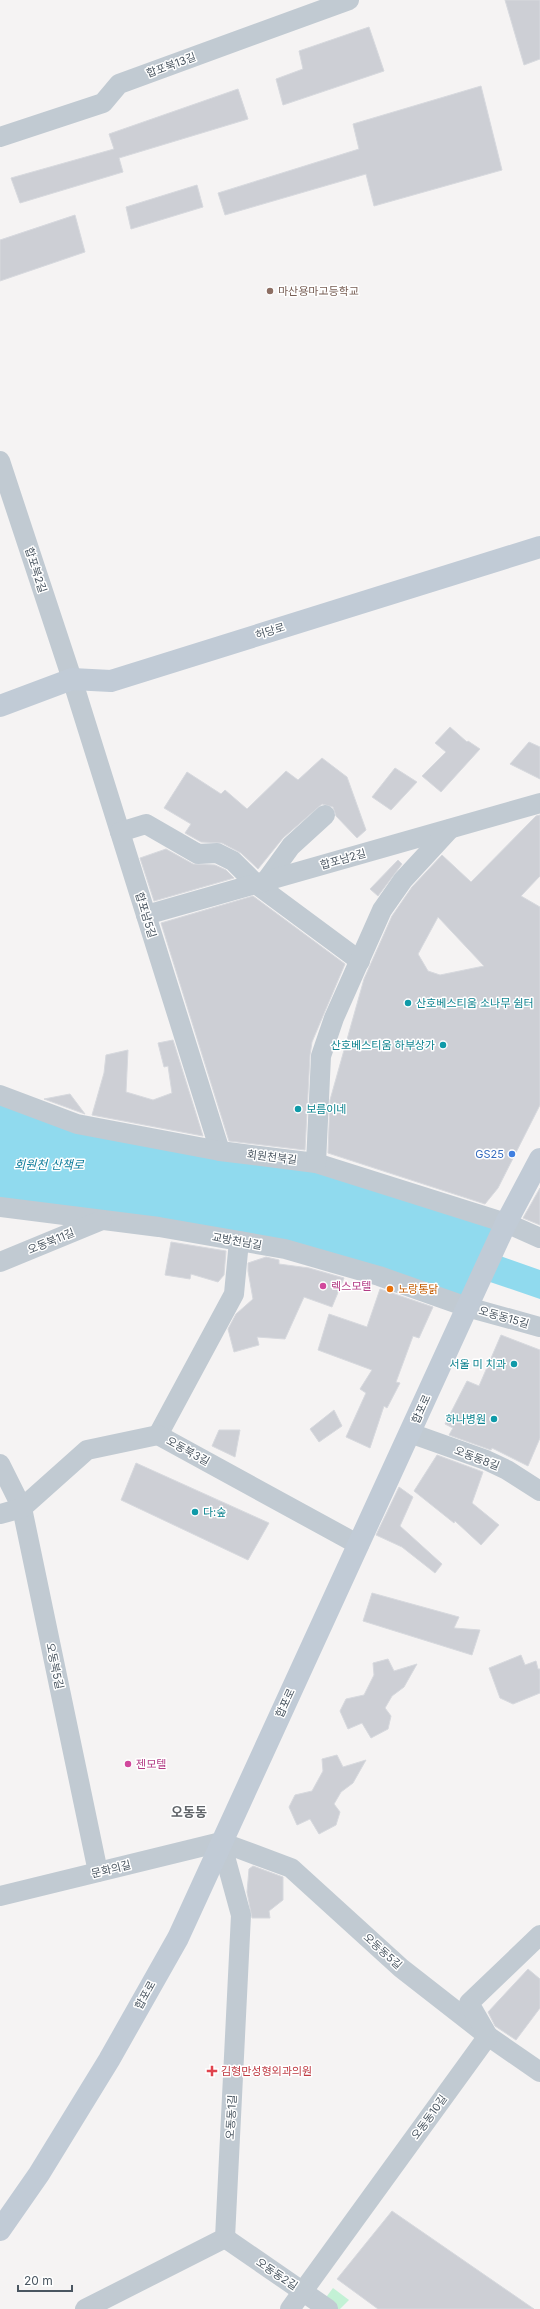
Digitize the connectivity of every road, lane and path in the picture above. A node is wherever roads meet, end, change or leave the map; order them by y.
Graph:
1 (349, 0) edge
2 (0, 137) edge
3 (0, 461) edge
4 (540, 547) edge
5 (72, 679) junction
6 (0, 706) edge
7 (540, 803) edge
8 (325, 815) dead end
9 (450, 829) junction
10 (120, 832) junction
11 (260, 883) junction
12 (146, 915) junction
13 (360, 961) junction
14 (0, 1095) edge
15 (220, 1151) junction
16 (540, 1159) edge
17 (316, 1162) junction
18 (0, 1207) edge
19 (103, 1220) junction
20 (506, 1223) junction
21 (540, 1238) edge
22 (239, 1241) junction
23 (0, 1262) edge
24 (467, 1307) junction
25 (540, 1327) edge
26 (410, 1433) junction
27 (158, 1435) junction
28 (0, 1464) edge
29 (540, 1491) edge
30 (22, 1508) junction
31 (0, 1514) edge
32 (358, 1545) junction
33 (221, 1842) junction
34 (98, 1872) junction
35 (0, 1896) edge
36 (540, 1935) edge
37 (488, 2036) junction
38 (540, 2072) edge
39 (0, 2230) edge
40 (225, 2238) junction
41 (303, 2292) junction
42 (85, 2309) edge
43 (290, 2309) edge
44 (328, 2309) edge

1 - 2 street, 합포북13길
3 - 5 street, 합포북2길
4 - 5 main road, 허당로
5 - 6 main road, 허당로
5 - 10 street, 합포남5길
7 - 9 street, 합포남2길
8 - 11 street
9 - 11 street, 합포남2길
9 - 13 street
10 - 11 street
10 - 12 street, 합포남5길
11 - 12 street, 합포남2길
11 - 13 street
12 - 15 street, 합포남5길
13 - 17 street
14 - 15 street, 회원천북길
15 - 17 street, 회원천북길
16 - 20 main road, 합포로
17 - 20 street, 회원천북길
18 - 19 street, 교방천남길
19 - 22 street, 교방천남길
19 - 23 street, 오동북11길
20 - 21 street, 회원천북길
20 - 24 main road, 합포로
22 - 24 street, 교방천남길
22 - 27 street
24 - 25 street, 오동동15길
24 - 26 main road, 합포로
26 - 29 street, 오동동8길
26 - 32 main road, 합포로
27 - 30 street, 오동북3길
27 - 32 street, 오동북3길
28 - 30 street, 오동북5길
30 - 31 street
30 - 34 street, 오동북5길
32 - 33 main road, 합포로
33 - 34 street, 문화의길
33 - 37 street, 오동동5길
33 - 39 main road, 합포로
33 - 40 street, 오동동1길
34 - 35 street, 문화의길
36 - 37 street
37 - 38 street, 오동동5길
37 - 41 street, 오동동10길
40 - 41 street, 오동동2길
40 - 42 street
41 - 43 street, 오동동10길
41 - 44 street, 오동동2길

